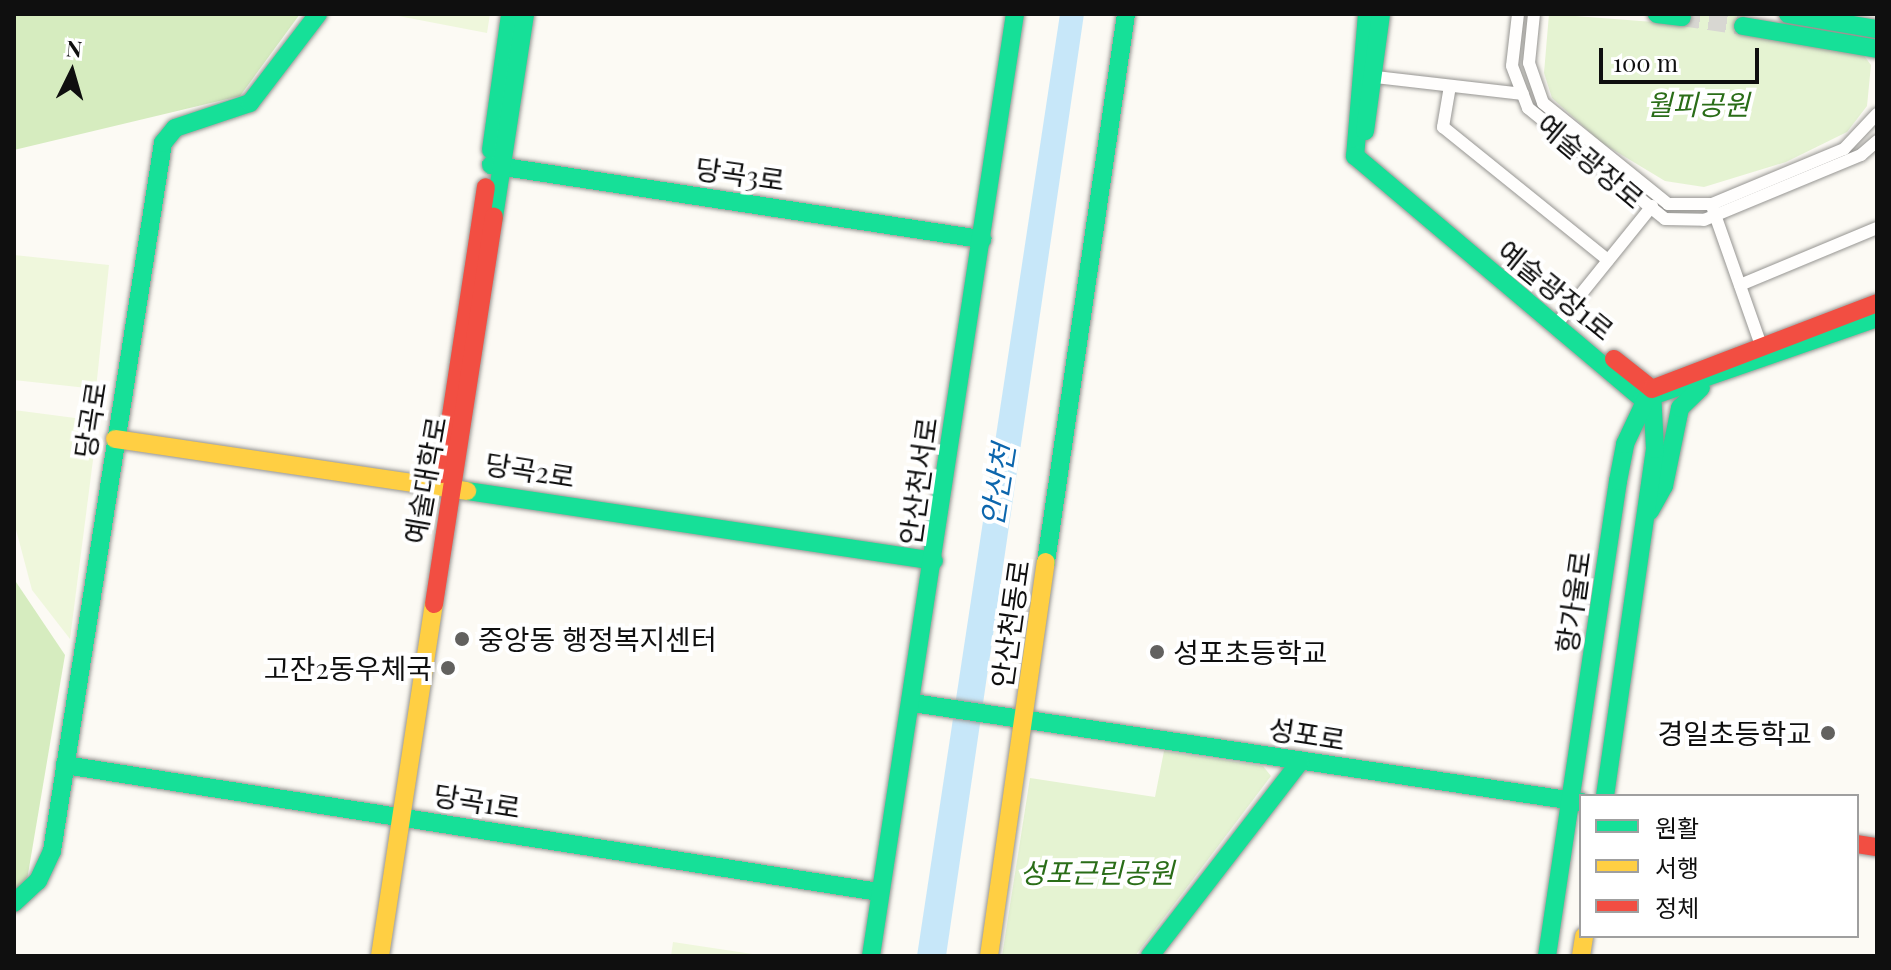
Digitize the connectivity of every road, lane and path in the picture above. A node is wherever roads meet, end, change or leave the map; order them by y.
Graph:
1 (318, 14) edge
2 (510, 14) edge
3 (525, 14) edge
4 (1015, 14) edge
5 (1126, 14) edge
6 (1367, 14) edge
7 (1381, 14) edge
8 (1518, 14) edge
9 (1534, 14) edge
10 (1657, 14) edge
11 (1788, 14) edge
12 (1682, 17) dead end
13 (1743, 26) tunnel mouth
14 (1877, 29) edge
15 (1877, 49) edge
16 (1366, 76) junction
17 (1450, 86) junction
18 (1521, 94) junction
19 (1538, 96) junction
20 (1877, 114) edge
21 (1860, 139) junction
22 (1877, 142) edge
23 (495, 165) junction
24 (1658, 199) junction
25 (1649, 210) junction
26 (1714, 210) junction
27 (1877, 228) edge
28 (982, 239) junction
29 (1608, 260) junction
30 (1740, 285) junction
31 (1877, 303) edge
32 (1877, 318) edge
33 (1559, 321) junction
34 (1764, 354) junction
35 (1718, 378) junction
36 (1650, 396) junction
37 (115, 439) junction
38 (446, 485) junction
39 (1646, 517) junction
40 (934, 561) junction
41 (922, 704) junction
42 (1024, 721) junction
43 (1300, 762) junction
44 (65, 765) junction
45 (1605, 794) edge
46 (1577, 801) edge
47 (396, 817) junction
48 (879, 892) junction
49 (14, 903) edge
50 (368, 956) edge
51 (380, 956) edge
52 (871, 956) edge
53 (989, 956) edge
54 (1150, 956) edge
55 (1547, 956) edge

1 - 37 street, 당곡로
2 - 23 street, 예술대학로
3 - 23 street, 예술대학로
4 - 28 street, 안산천서로
5 - 42 street, 안산천동로
6 - 16 street, 예술광장1로
7 - 16 street, 예술광장1로
8 - 18 street, 예술광장로
9 - 19 street, 예술광장로
10 - 12 street
11 - 14 street
13 - 15 street
16 - 17 street
16 - 33 street, 예술광장1로
17 - 18 street
17 - 29 street
18 - 19 street
18 - 25 street, 예술광장로
19 - 24 street, 예술광장로
20 - 21 street
21 - 22 street
21 - 26 street, 예술광장로
22 - 26 street, 예술광장로
23 - 28 street, 당곡3로
23 - 38 street, 예술대학로
24 - 25 street
24 - 26 street, 예술광장로
25 - 26 street, 예술광장로
25 - 29 street
26 - 30 street
27 - 30 street
28 - 40 street, 안산천서로
29 - 33 street
30 - 34 street
31 - 34 street
32 - 34 street
33 - 36 street, 예술광장1로
34 - 35 street
34 - 36 street
35 - 36 street
35 - 39 street
36 - 39 street
36 - 46 street, 항가울로
37 - 38 street, 당곡2로
37 - 44 street, 당곡로
38 - 40 street, 당곡2로
38 - 47 street, 예술대학로
39 - 45 street
40 - 41 street, 안산천서로
41 - 42 street, 성포로
41 - 48 street, 안산천서로
42 - 43 street, 성포로
42 - 53 street, 안산천동로
43 - 46 street, 성포로
43 - 54 street
44 - 47 street, 당곡1로
44 - 49 street, 당곡로
46 - 55 street, 항가울로
47 - 48 street, 당곡1로
47 - 50 street, 예술대학로
47 - 51 street, 예술대학로
48 - 52 street, 안산천서로

